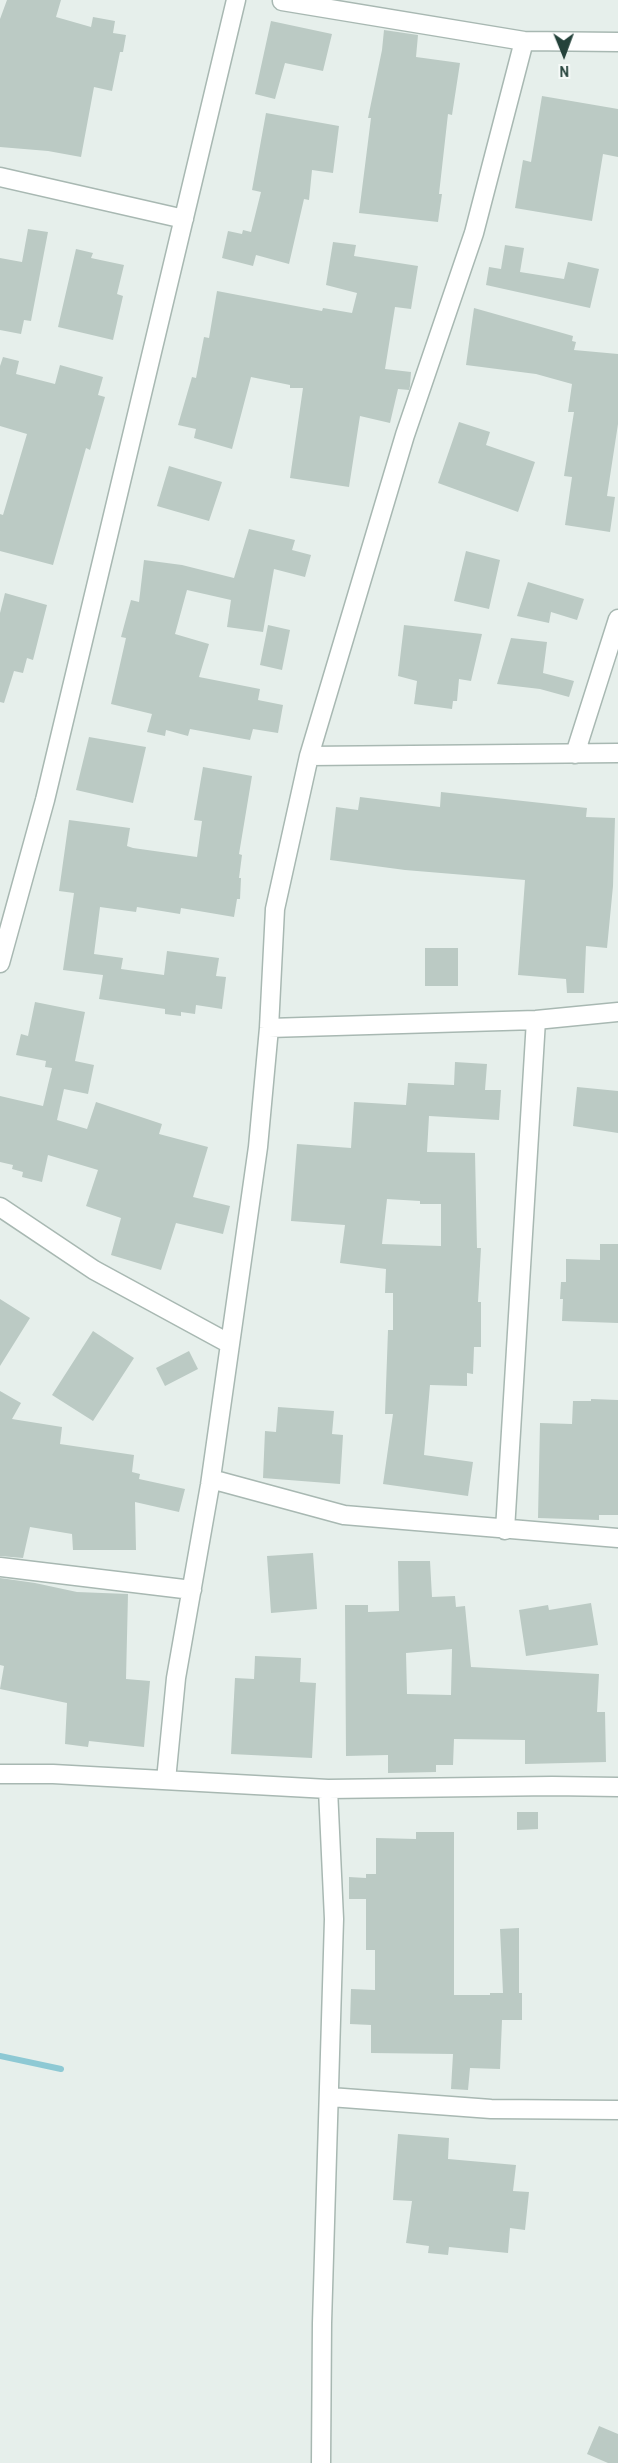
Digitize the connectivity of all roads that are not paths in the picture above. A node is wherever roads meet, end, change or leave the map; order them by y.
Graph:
1 (236, 0) edge
2 (282, 1) edge
3 (524, 41) junction
4 (618, 42) edge
5 (0, 177) edge
6 (184, 219) junction
7 (618, 619) edge
8 (618, 753) edge
9 (575, 754) junction
10 (309, 756) junction
11 (0, 963) edge
12 (618, 1012) edge
13 (536, 1020) junction
14 (269, 1028) junction
15 (0, 1207) edge
16 (230, 1344) junction
17 (211, 1479) junction
18 (505, 1530) junction
19 (618, 1538) edge
20 (0, 1566) edge
21 (192, 1590) junction
22 (0, 1774) edge
23 (166, 1780) junction
24 (618, 1787) edge
25 (328, 1789) junction
26 (330, 2097) junction
27 (618, 2110) edge
28 (321, 2463) edge

1 - 6 street
2 - 3 street
3 - 4 street
3 - 10 street
5 - 6 street
6 - 11 street
7 - 9 street
8 - 9 street
9 - 10 street
10 - 14 street
12 - 13 street
13 - 14 street
13 - 18 street
14 - 16 street
15 - 16 street
16 - 17 street
17 - 18 street
17 - 21 street
18 - 19 street
20 - 21 street
21 - 23 street
22 - 23 street
23 - 25 street
24 - 25 street
25 - 26 street
26 - 27 street
26 - 28 street

